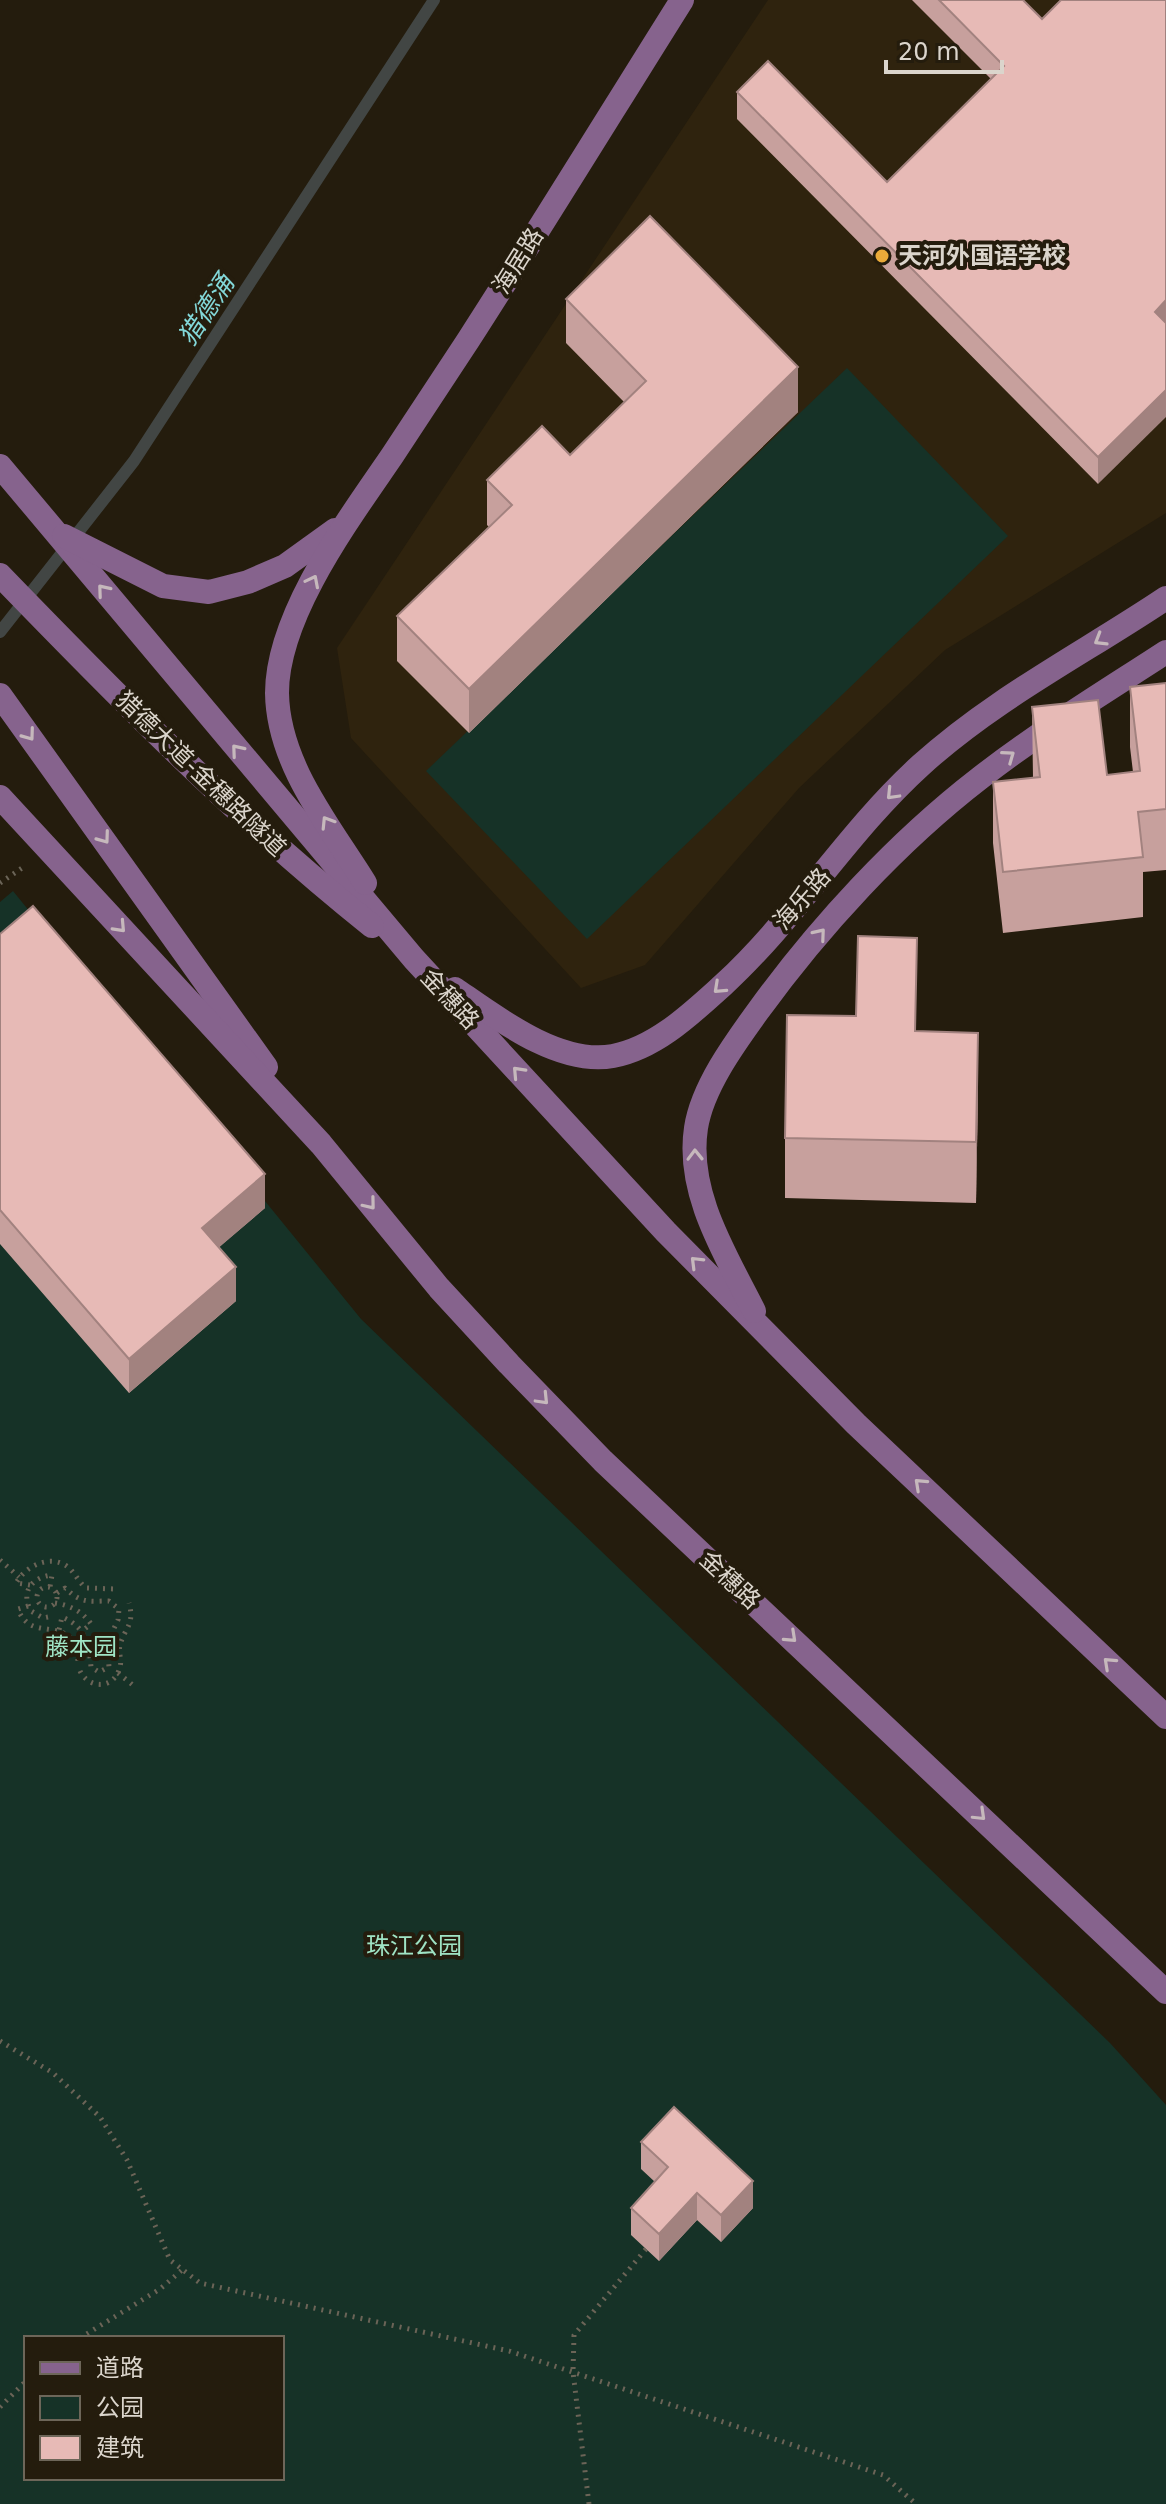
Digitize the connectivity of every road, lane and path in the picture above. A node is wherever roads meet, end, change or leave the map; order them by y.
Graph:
1 (682, 0) edge
2 (0, 466) edge
3 (349, 518) junction
4 (53, 530) junction
5 (0, 575) edge
6 (1166, 598) edge
7 (1166, 652) edge
8 (0, 695) edge
9 (0, 797) edge
10 (414, 959) junction
11 (321, 1144) junction
12 (764, 1331) junction
13 (0, 1560) edge
14 (19, 1577) junction
15 (30, 1585) junction
16 (50, 1587) junction
17 (86, 1588) junction
18 (116, 1589) dead end
19 (57, 1593) junction
20 (81, 1600) junction
21 (55, 1603) junction
22 (129, 1603) dead end
23 (28, 1606) junction
24 (48, 1617) dead end
25 (118, 1620) junction
26 (130, 1624) junction
27 (59, 1630) junction
28 (82, 1631) junction
29 (78, 1661) dead end
30 (91, 1667) junction
31 (118, 1673) junction
32 (134, 1686) dead end
33 (1166, 1717) edge
34 (1166, 1992) edge
35 (0, 2041) edge
36 (646, 2249) edge
37 (182, 2270) junction
38 (83, 2336) edge
39 (573, 2372) junction
40 (24, 2383) edge
41 (0, 2407) edge
42 (589, 2504) edge
43 (916, 2504) edge

1 - 3 main road, 海居路
2 - 4 main road
3 - 4 main road
10 -> 3 main road
10 -> 4 main road
5 - 10 main road, 猎德大道-金穗路隧道
6 -> 10 main road, 海乐路
12 -> 7 main road, 海乐路
8 -> 11 main road
9 -> 11 main road
12 -> 10 main road, 金穗路
11 -> 34 main road, 金穗路
33 -> 12 main road, 金穗路
13 - 14 path
14 - 15 path
14 - 17 path
15 - 16 path
15 - 23 path
16 - 19 path
16 - 21 path
17 - 18 path
17 - 20 path
19 - 20 path
19 - 21 path
20 - 25 path
21 - 28 path
22 - 26 path
23 - 24 path
23 - 27 path
25 - 26 path
25 - 30 path
26 - 31 path
27 - 28 path
27 - 29 path
28 - 30 path
30 - 31 path
31 - 32 path
35 - 37 path
36 - 39 path
37 - 38 path
37 - 39 path
39 - 42 path
39 - 43 path
40 - 41 path

